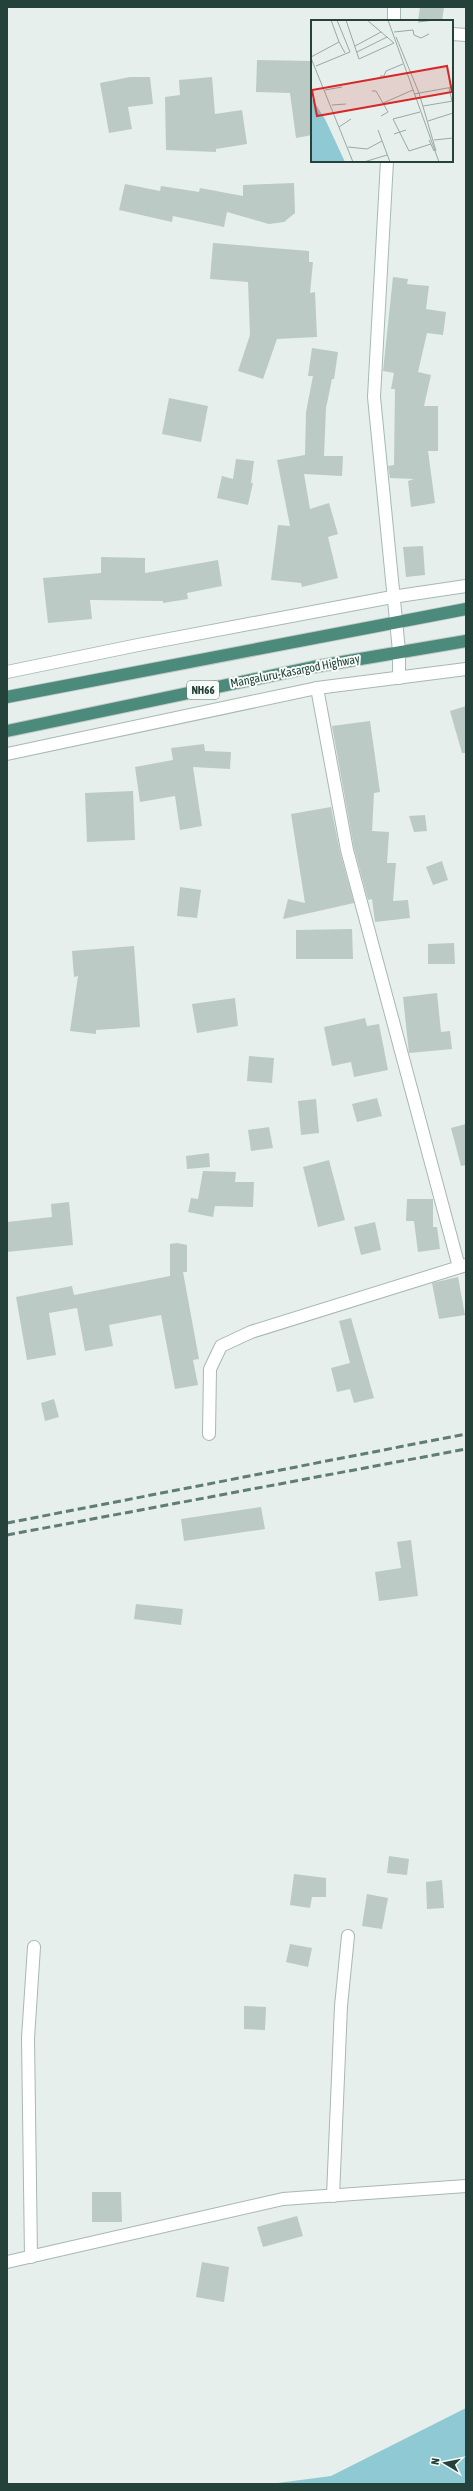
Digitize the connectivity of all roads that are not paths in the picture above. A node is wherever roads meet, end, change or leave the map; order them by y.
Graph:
1 (394, 7) edge
2 (394, 20) edge
3 (453, 34) edge
4 (466, 35) edge
5 (387, 162) edge
6 (466, 586) edge
7 (392, 597) junction
8 (466, 609) edge
9 (395, 621) junction
10 (466, 641) edge
11 (399, 651) junction
12 (466, 669) edge
13 (7, 672) edge
14 (399, 678) junction
15 (317, 688) junction
16 (7, 697) edge
17 (7, 731) edge
18 (7, 754) edge
19 (462, 1266) edge
20 (209, 1434) dead end
21 (348, 1936) dead end
22 (34, 1947) dead end
23 (466, 2186) edge
24 (333, 2196) junction
25 (31, 2257) junction
26 (7, 2262) edge

1 - 2 street
3 - 4 street
5 - 7 street
6 - 7 street
7 - 9 street
7 - 13 street
8 - 9 highway
9 - 11 street
9 - 16 highway
10 - 11 highway, Mangaluru-Kasargod Highway / NH66
11 - 14 street
11 - 17 highway, Mangaluru-Kasargod Highway / NH66
12 - 14 street
14 - 15 street
15 - 18 street
15 - 19 street
19 - 20 street
21 - 24 street
22 - 25 street
23 - 24 street
24 - 25 street
25 - 26 street

